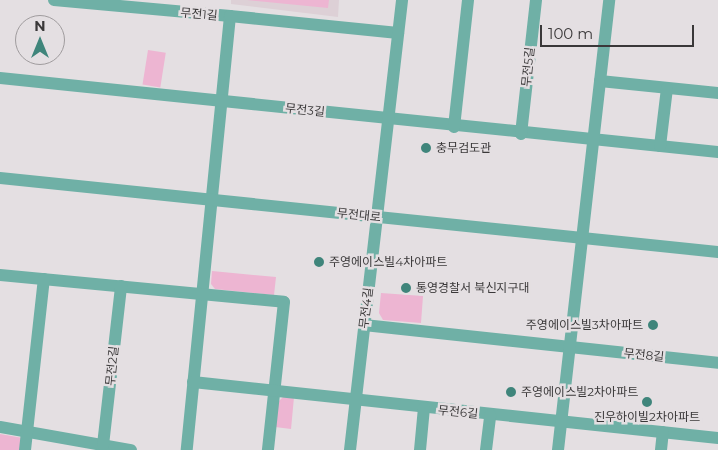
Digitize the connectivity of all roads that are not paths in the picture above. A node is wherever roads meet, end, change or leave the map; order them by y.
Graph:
1 (54, 0) edge
2 (402, 0) edge
3 (468, 0) edge
4 (536, 0) edge
5 (609, 0) edge
6 (230, 16) junction
7 (398, 33) junction
8 (0, 78) edge
9 (600, 81) junction
10 (667, 88) junction
11 (718, 93) edge
12 (220, 101) junction
13 (389, 119) junction
14 (454, 127) junction
15 (521, 134) junction
16 (593, 140) junction
17 (660, 146) junction
18 (718, 152) edge
19 (0, 178) edge
20 (211, 200) junction
21 (377, 216) junction
22 (583, 238) junction
23 (718, 252) edge
24 (0, 275) edge
25 (44, 279) junction
26 (121, 286) junction
27 (202, 295) junction
28 (364, 325) junction
29 (570, 346) junction
30 (718, 363) edge
31 (193, 382) junction
32 (276, 391) junction
33 (355, 400) junction
34 (424, 408) junction
35 (490, 415) junction
36 (561, 421) junction
37 (0, 427) edge
38 (27, 432) junction
39 (663, 432) junction
40 (718, 438) edge
41 (103, 445) junction
42 (25, 450) edge
43 (131, 450) edge
44 (187, 450) edge
45 (268, 450) edge
46 (350, 450) edge
47 (420, 450) edge
48 (486, 450) edge
49 (558, 450) edge
50 (661, 450) edge

1 - 6 street, 무전1길
2 - 7 street
3 - 14 street
4 - 15 street, 무전5길
5 - 9 street
6 - 7 street
6 - 12 street, 무전1길
7 - 13 street
8 - 12 street
9 - 10 street
9 - 16 street
10 - 11 street
10 - 17 street
12 - 13 street, 무전3길
12 - 20 street, 무전1길
13 - 14 street
13 - 21 street
14 - 15 street
15 - 16 street
16 - 17 street
16 - 22 street
17 - 18 street
19 - 20 street, 무전대로
20 - 21 street, 무전대로
20 - 27 street
21 - 22 street, 무전대로
21 - 28 street, 무전4길
22 - 23 street, 무전대로
22 - 29 street
24 - 25 street
25 - 26 street
25 - 38 street
26 - 27 street
26 - 41 street, 무전2길
27 - 31 street
27 - 32 street
28 - 29 street, 무전8길
28 - 33 street, 무전4길
29 - 30 street, 무전8길
29 - 36 street
31 - 32 street
31 - 44 street
32 - 33 street
32 - 45 street
33 - 34 street, 무전6길
33 - 46 street, 무전4길
34 - 35 street, 무전6길
34 - 47 street
35 - 36 street, 무전6길
35 - 48 street
36 - 39 street
36 - 49 street
37 - 38 street
38 - 41 street
38 - 42 street
39 - 40 street
39 - 50 street
41 - 43 street

